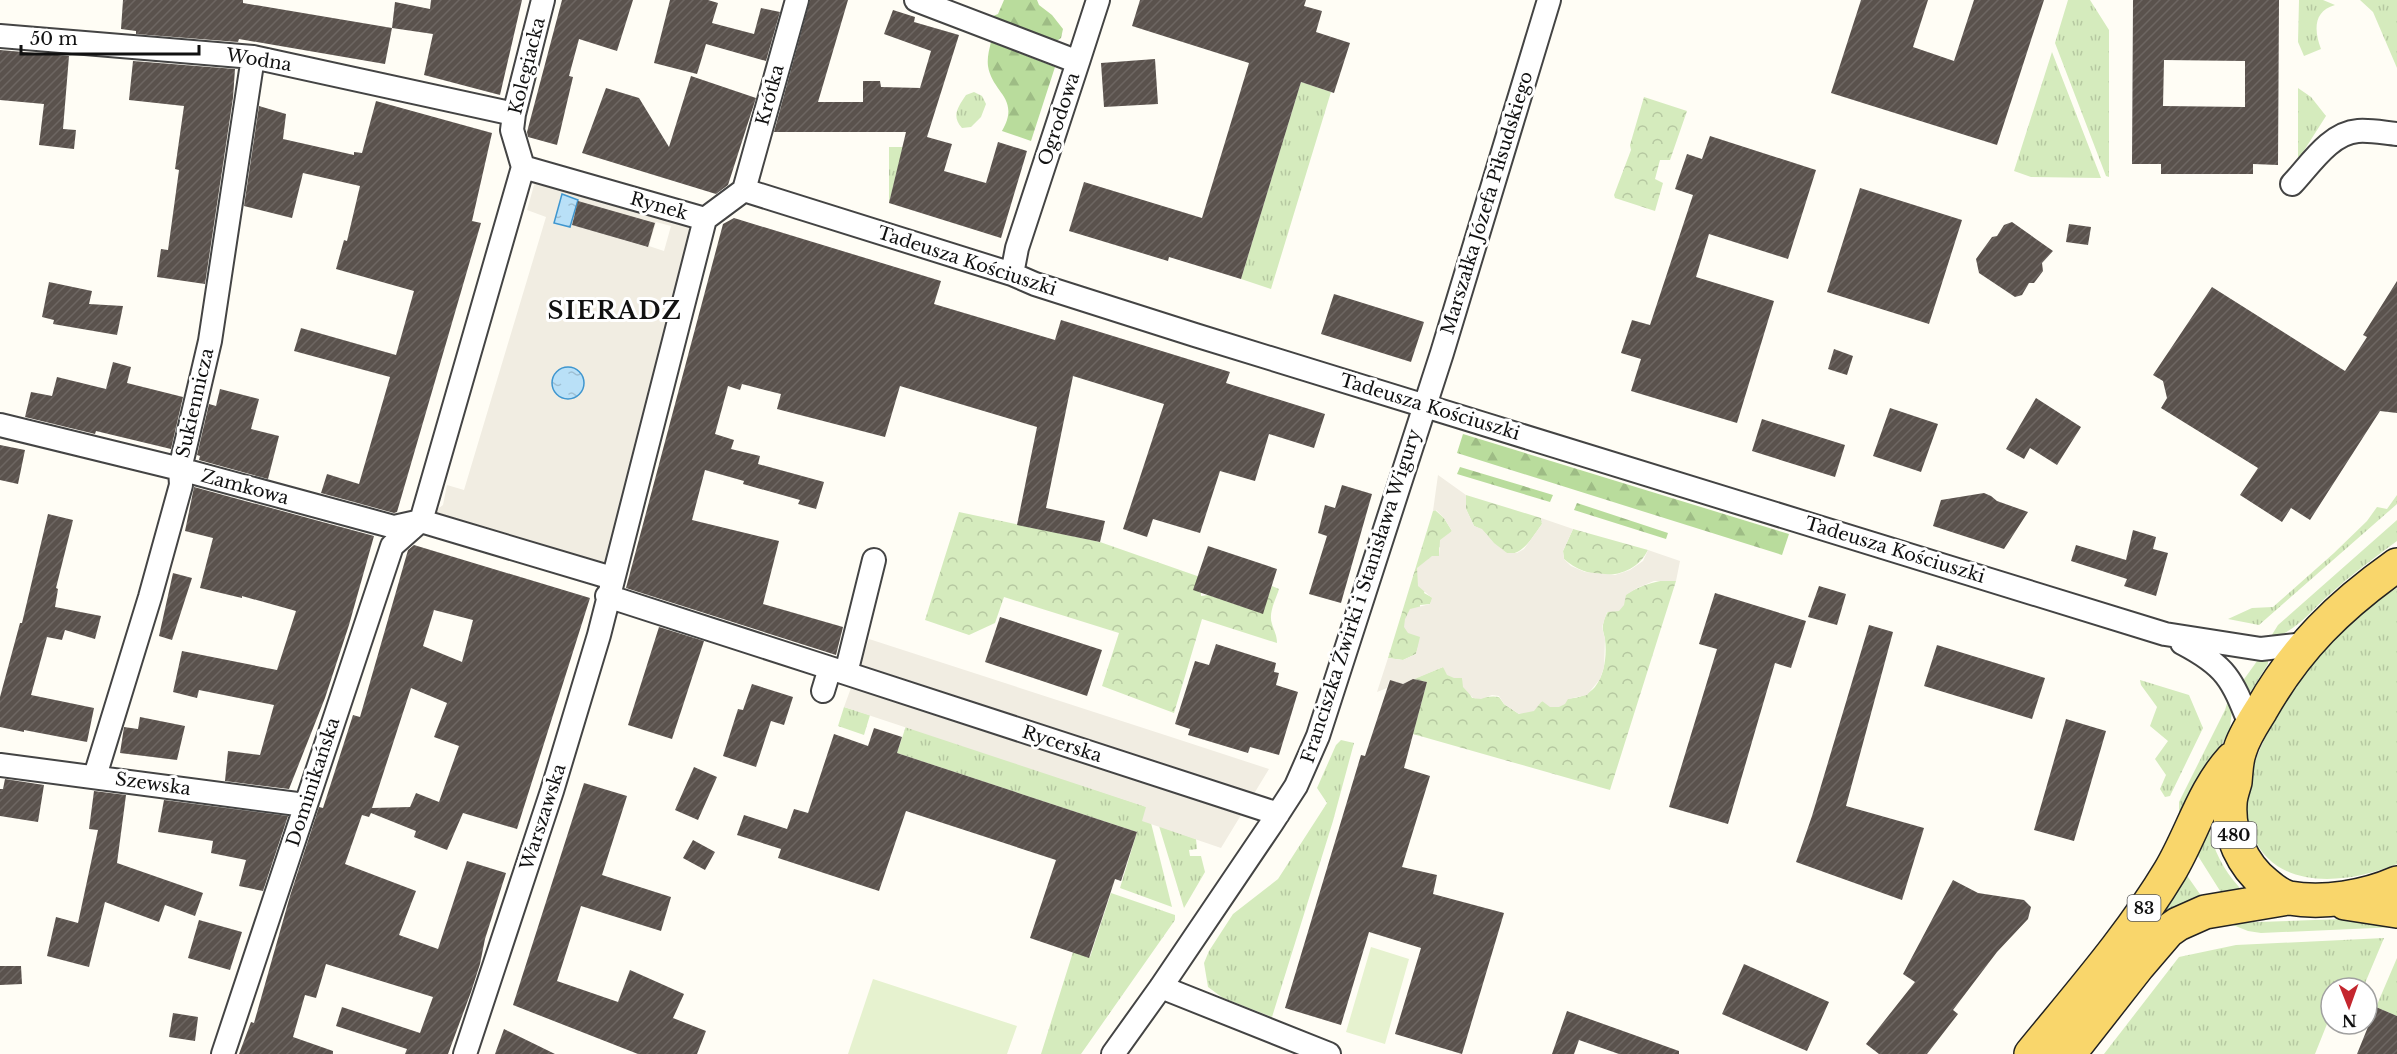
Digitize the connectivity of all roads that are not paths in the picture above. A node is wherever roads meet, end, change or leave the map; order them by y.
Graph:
1 (543, 0) edge
2 (797, 0) edge
3 (916, 0) edge
4 (1098, 0) edge
5 (1548, 0) edge
6 (0, 36) edge
7 (253, 57) junction
8 (1078, 62) junction
9 (514, 114) junction
10 (2397, 134) edge
11 (523, 167) junction
12 (2292, 184) dead end
13 (744, 190) junction
14 (705, 219) junction
15 (1012, 273) junction
16 (1425, 406) junction
17 (0, 425) edge
18 (180, 469) junction
19 (421, 521) junction
20 (874, 560) dead end
21 (2397, 565) edge
22 (610, 587) junction
23 (2165, 634) junction
24 (2305, 644) junction
25 (838, 671) junction
26 (823, 691) dead end
27 (2245, 739) junction
28 (0, 765) edge
29 (95, 776) junction
30 (305, 805) junction
31 (1278, 814) junction
32 (2397, 883) edge
33 (2288, 898) junction
34 (2325, 900) junction
35 (2397, 911) edge
36 (1161, 987) junction
37 (224, 1054) edge
38 (465, 1054) edge
39 (1113, 1054) edge
40 (1329, 1054) edge
41 (2031, 1054) edge
42 (2069, 1054) edge

1 - 9 street, Kolegiacka
2 - 13 street, Krótka
3 - 8 street, Ogrodowa
4 - 8 street
5 - 16 street, Marszałka Józefa Piłsudskiego
6 - 7 street, Wodna
7 - 9 street, Wodna
7 - 18 street, Sukiennicza
8 - 15 street, Ogrodowa
9 - 11 street, Kolegiacka
10 - 12 street
11 - 14 street, Rynek
11 - 19 street
13 - 14 street
13 - 15 street, Tadeusza Kościuszki
14 - 22 street, Rynek
15 - 16 street, Tadeusza Kościuszki
16 - 23 street, Tadeusza Kościuszki
16 - 31 street, Franciszka Żwirki i Stanisława Wigury
17 - 18 street, Zamkowa
18 - 19 street, Zamkowa
18 - 29 street, Sukiennicza
19 - 22 street
19 - 30 street, Dominikańska
20 - 25 street
21 - 24 main road, 83
22 - 25 street, Rycerska
22 - 38 street, Warszawska
23 - 24 street, Tadeusza Kościuszki
23 - 27 street, Tadeusza Kościuszki
24 - 27 main road, 83
25 - 26 street
25 - 31 street, Rycerska
27 - 33 main road, 480
27 - 41 main road, 83
28 - 29 street, Szewska
29 - 30 street, Szewska
30 - 37 street, Dominikańska
31 - 36 street, Franciszka Żwirki i Stanisława Wigury
32 - 34 main road, 480
33 - 34 main road, 480
33 - 42 main road, 83
34 - 35 main road
36 - 39 street, Franciszka Żwirki i Stanisława Wigury
36 - 40 street

